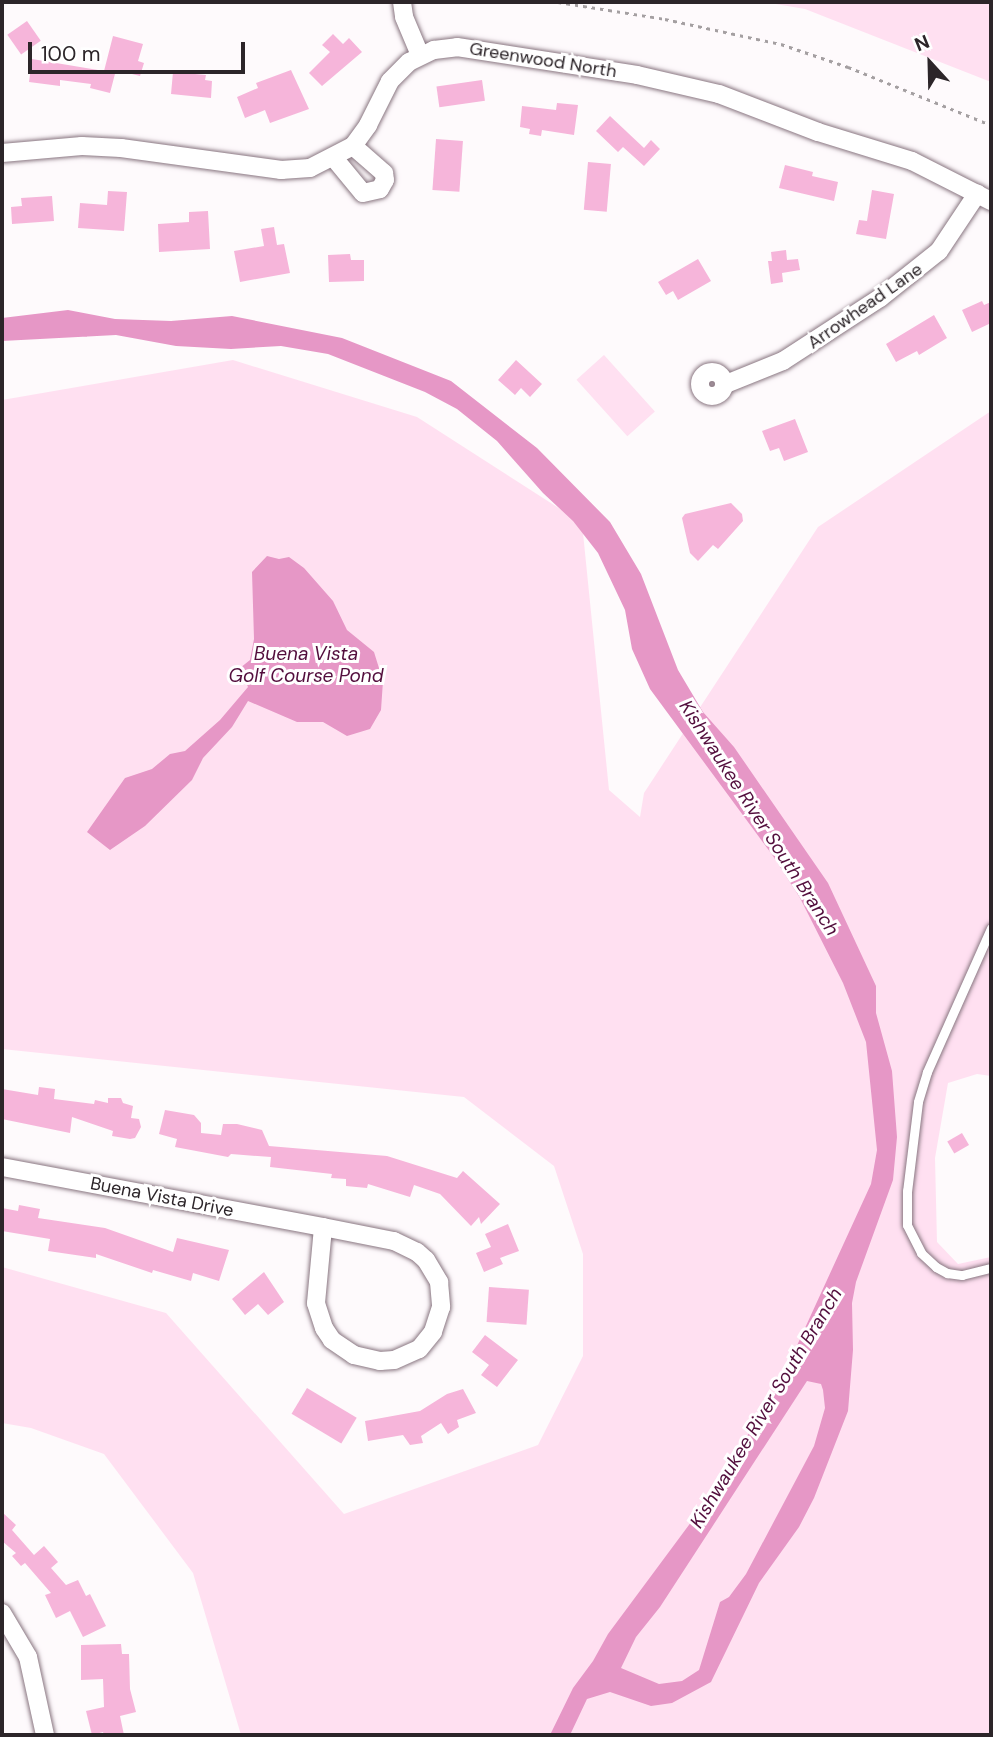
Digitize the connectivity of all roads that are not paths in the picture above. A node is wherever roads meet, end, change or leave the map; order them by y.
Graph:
1 (402, 2) edge
2 (421, 55) junction
3 (353, 146) junction
4 (2, 153) edge
5 (334, 158) junction
6 (984, 197) edge
7 (726, 384) dead end
8 (991, 928) edge
9 (2, 1167) edge
10 (323, 1227) junction
11 (991, 1269) edge
12 (2, 1613) edge
13 (45, 1735) edge

1 - 2 street
2 - 3 street, Greenwood North
2 - 6 street, Greenwood North
3 - 5 street, Greenwood North
3 - 5 street
4 - 5 street, Greenwood North
6 - 7 street, Arrowhead Lane
8 - 11 lane
9 - 10 street, Buena Vista Drive
10 - 10 street, Buena Vista Drive
12 - 13 street

